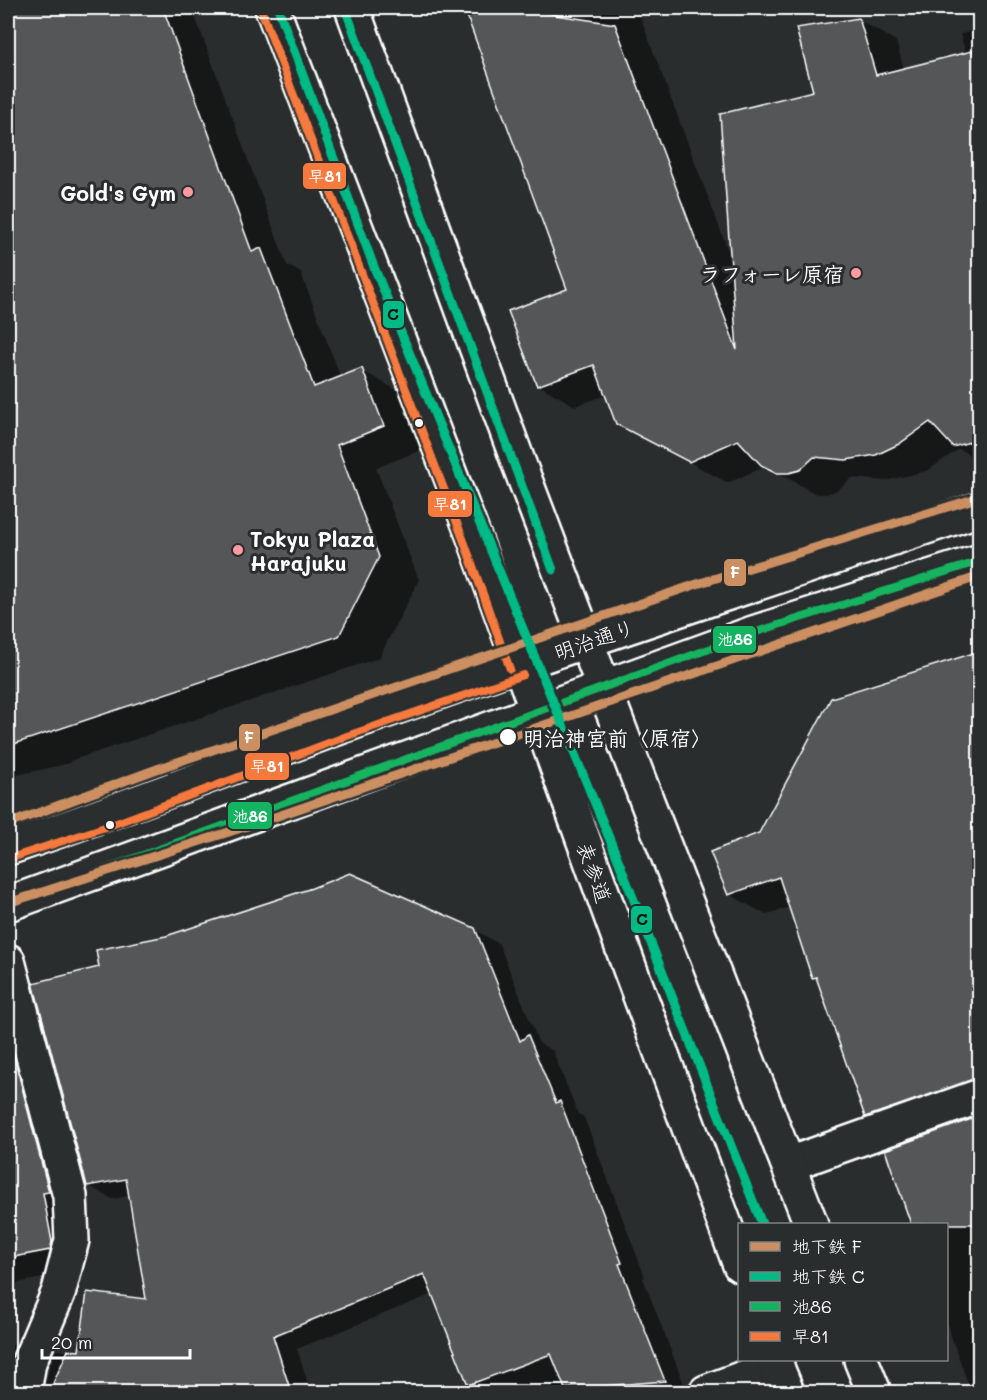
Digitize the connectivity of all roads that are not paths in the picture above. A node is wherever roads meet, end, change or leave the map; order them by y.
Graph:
1 (272, 8) edge
2 (352, 8) edge
3 (980, 509) edge
4 (980, 561) edge
5 (587, 641) junction
6 (520, 665) junction
7 (604, 687) junction
8 (537, 711) junction
9 (8, 848) edge
10 (8, 904) edge
11 (8, 961) edge
12 (980, 1096) edge
13 (789, 1164) junction
14 (811, 1223) edge
15 (738, 1260) edge
16 (862, 1361) edge
17 (779, 1372) edge
18 (24, 1392) edge
19 (706, 1392) edge
20 (874, 1392) edge

1 - 6 main road, 表参道
2 - 5 main road
3 - 5 main road, 明治通り
4 - 7 main road
5 - 6 main road, 明治通り
5 - 7 main road
6 - 8 main road, 表参道
6 - 9 main road, 明治通り
7 - 8 main road
7 - 13 main road
8 - 10 main road
8 - 15 main road, 表参道
11 - 18 main road
12 - 13 main road
13 - 14 main road
16 - 20 main road
17 - 19 main road

